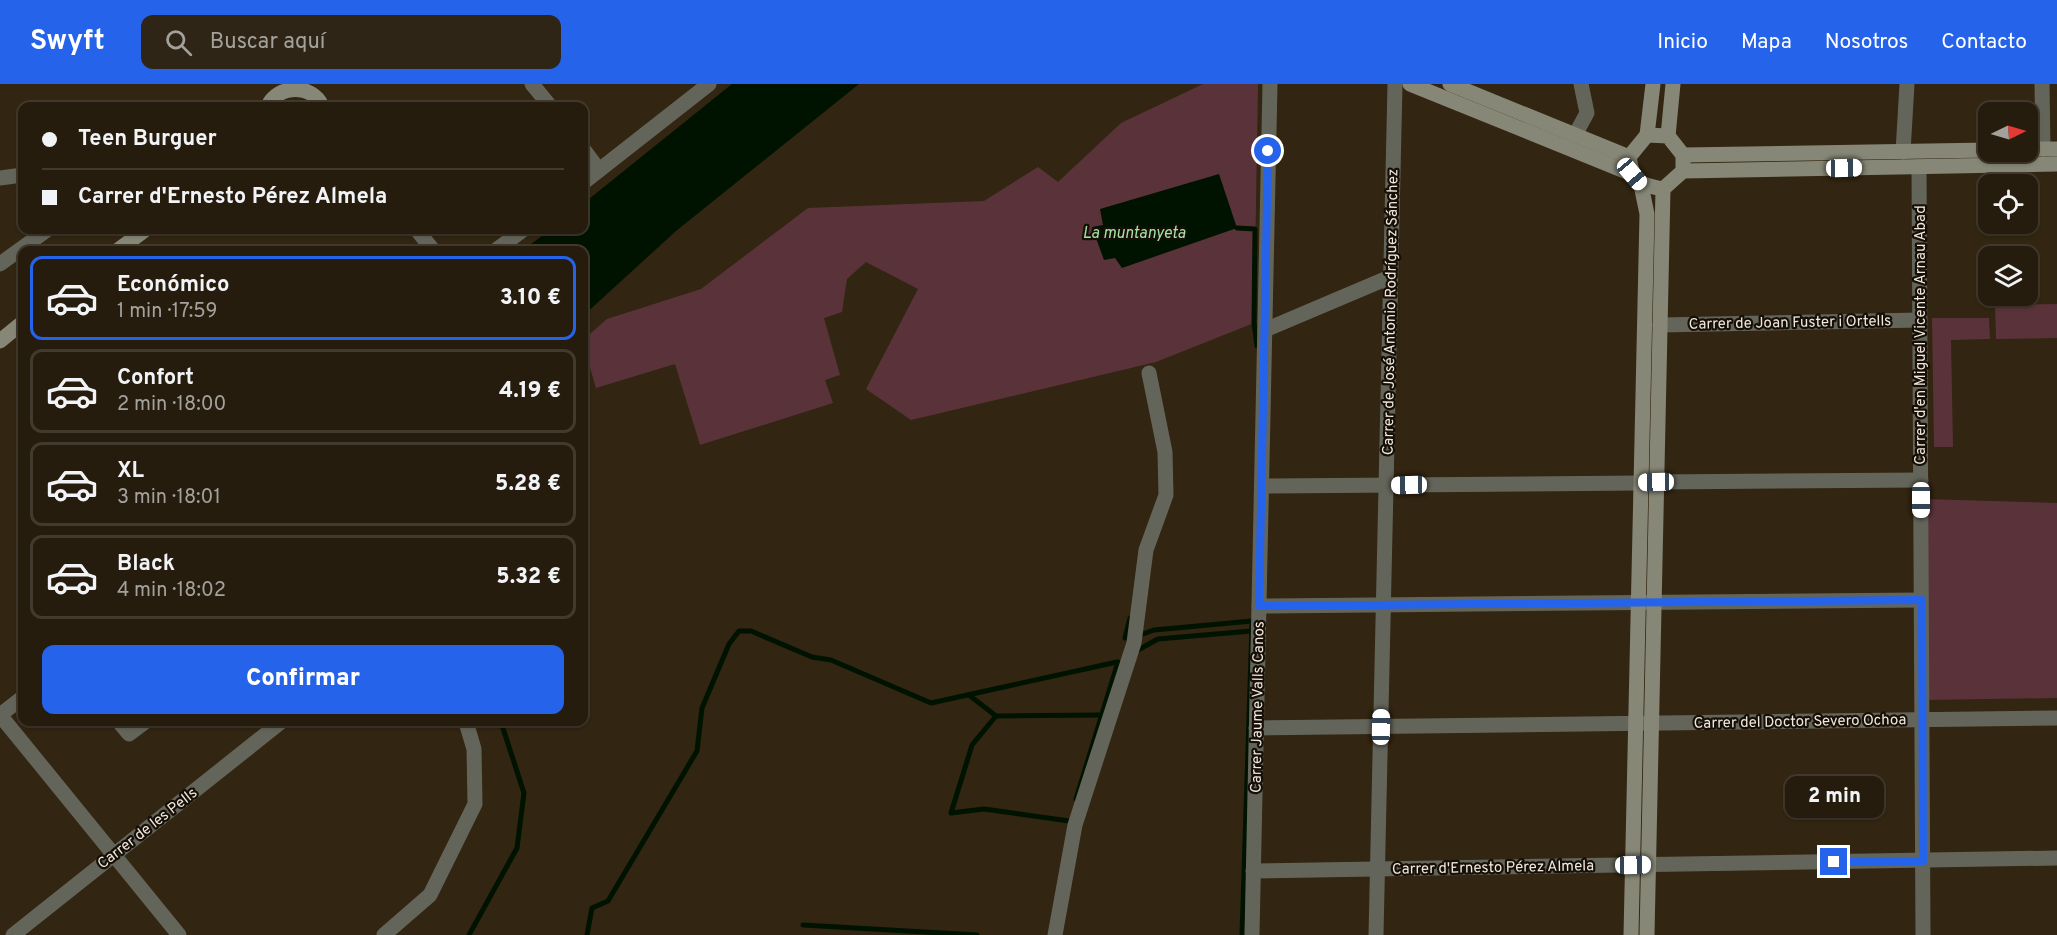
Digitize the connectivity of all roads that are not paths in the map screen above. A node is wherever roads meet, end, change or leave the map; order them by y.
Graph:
1 (532, 84) edge
2 (709, 84) edge
3 (1270, 84) edge
4 (1395, 84) edge
5 (1410, 84) edge
6 (1450, 84) edge
7 (1581, 84) edge
8 (1653, 84) edge
9 (1673, 84) edge
10 (1907, 84) edge
11 (2042, 84) edge
12 (290, 85) edge
13 (321, 95) edge
14 (270, 102) edge
15 (547, 102) edge
16 (1575, 135) junction
17 (1647, 135) junction
18 (1668, 136) junction
19 (2043, 149) edge
20 (1978, 150) edge
21 (1903, 152) junction
22 (588, 155) edge
23 (1629, 157) junction
24 (1683, 163) junction
25 (2057, 165) edge
26 (1919, 167) junction
27 (599, 170) junction
28 (18, 176) edge
29 (0, 178) edge
30 (588, 179) edge
31 (1636, 179) junction
32 (1664, 189) junction
33 (41, 234) edge
34 (140, 234) edge
35 (420, 234) edge
36 (518, 234) edge
37 (25, 246) edge
38 (123, 246) edge
39 (431, 246) edge
40 (501, 246) edge
41 (18, 251) edge
42 (0, 264) edge
43 (1390, 277) junction
44 (1920, 320) junction
45 (1652, 325) junction
46 (18, 326) edge
47 (1265, 330) junction
48 (0, 341) edge
49 (1149, 373) dead end
50 (1921, 480) junction
51 (1649, 482) junction
52 (1386, 485) junction
53 (1262, 486) junction
54 (1922, 600) junction
55 (1646, 603) junction
56 (1383, 605) junction
57 (1259, 606) junction
58 (18, 701) edge
59 (0, 715) edge
60 (2057, 718) edge
61 (1922, 720) junction
62 (1644, 723) junction
63 (122, 726) edge
64 (140, 726) edge
65 (276, 726) edge
66 (467, 726) edge
67 (1381, 727) junction
68 (1256, 728) junction
69 (113, 854) junction
70 (2057, 858) edge
71 (1923, 861) junction
72 (1641, 865) junction
73 (1377, 869) junction
74 (1253, 871) junction
75 (13, 935) edge
76 (180, 935) edge
77 (384, 935) edge
78 (1055, 935) edge
79 (1252, 935) edge
80 (1376, 935) edge
81 (1631, 935) edge
82 (1647, 935) edge
83 (1923, 935) edge

1 - 15 street
2 - 27 street
3 - 47 street, Carrer Jaume Valls Canos
4 - 43 street, Carrer de José Antonio Rodríguez Sánchez
5 - 31 street
6 - 16 street
7 - 16 street
8 - 17 street
9 - 18 street
10 - 21 street
11 - 19 street
12 - 13 street
12 - 14 street
16 - 23 street
17 - 18 street
17 - 23 street
18 - 24 street
20 - 21 street
21 - 24 street
21 - 26 street
22 - 27 street
23 - 31 street
24 - 26 street
24 - 32 street
25 - 26 street
26 - 44 street, Carrer d'en Miguel Vicente Arnau Abad
27 - 30 street
28 - 29 street
31 - 32 street
31 - 45 street
32 - 45 street
33 - 37 street
34 - 38 street
35 - 39 street
36 - 40 street
41 - 42 street
43 - 47 street
43 - 52 street, Carrer de José Antonio Rodríguez Sánchez
44 - 45 street, Carrer de Joan Fuster i Ortells
44 - 50 street, Carrer d'en Miguel Vicente Arnau Abad
45 - 51 street
46 - 48 street
47 - 53 street, Carrer Jaume Valls Canos
49 - 78 street
50 - 51 street
50 - 54 street, Carrer d'en Miguel Vicente Arnau Abad
51 - 52 street
51 - 55 street
52 - 53 street
52 - 56 street, Carrer de José Antonio Rodríguez Sánchez
53 - 57 street, Carrer Jaume Valls Canos
54 - 55 street
54 - 61 street, Carrer d'en Miguel Vicente Arnau Abad
55 - 56 street
55 - 62 street
56 - 57 street
56 - 67 street, Carrer de José Antonio Rodríguez Sánchez
57 - 68 street, Carrer Jaume Valls Canos
58 - 59 street
59 - 69 street
60 - 61 street, Carrer del Doctor Severo Ochoa
61 - 62 street, Carrer del Doctor Severo Ochoa
61 - 71 street, Carrer d'en Miguel Vicente Arnau Abad
62 - 67 street, Carrer del Doctor Severo Ochoa
62 - 72 street
63 - 64 street
65 - 69 street, Carrer de les Pells
66 - 77 street
67 - 68 street, Carrer del Doctor Severo Ochoa
67 - 73 street, Carrer de José Antonio Rodríguez Sánchez
68 - 74 street, Carrer Jaume Valls Canos
69 - 75 street, Carrer de les Pells
69 - 76 street
70 - 71 street, Carrer d'Ernesto Pérez Almela
71 - 72 street, Carrer d'Ernesto Pérez Almela
71 - 83 street, Carrer d'en Miguel Vicente Arnau Abad
72 - 73 street, Carrer d'Ernesto Pérez Almela
72 - 81 street
72 - 82 street
73 - 74 street, Carrer d'Ernesto Pérez Almela
73 - 80 street, Carrer de José Antonio Rodríguez Sánchez
74 - 79 street, Carrer Jaume Valls Canos

